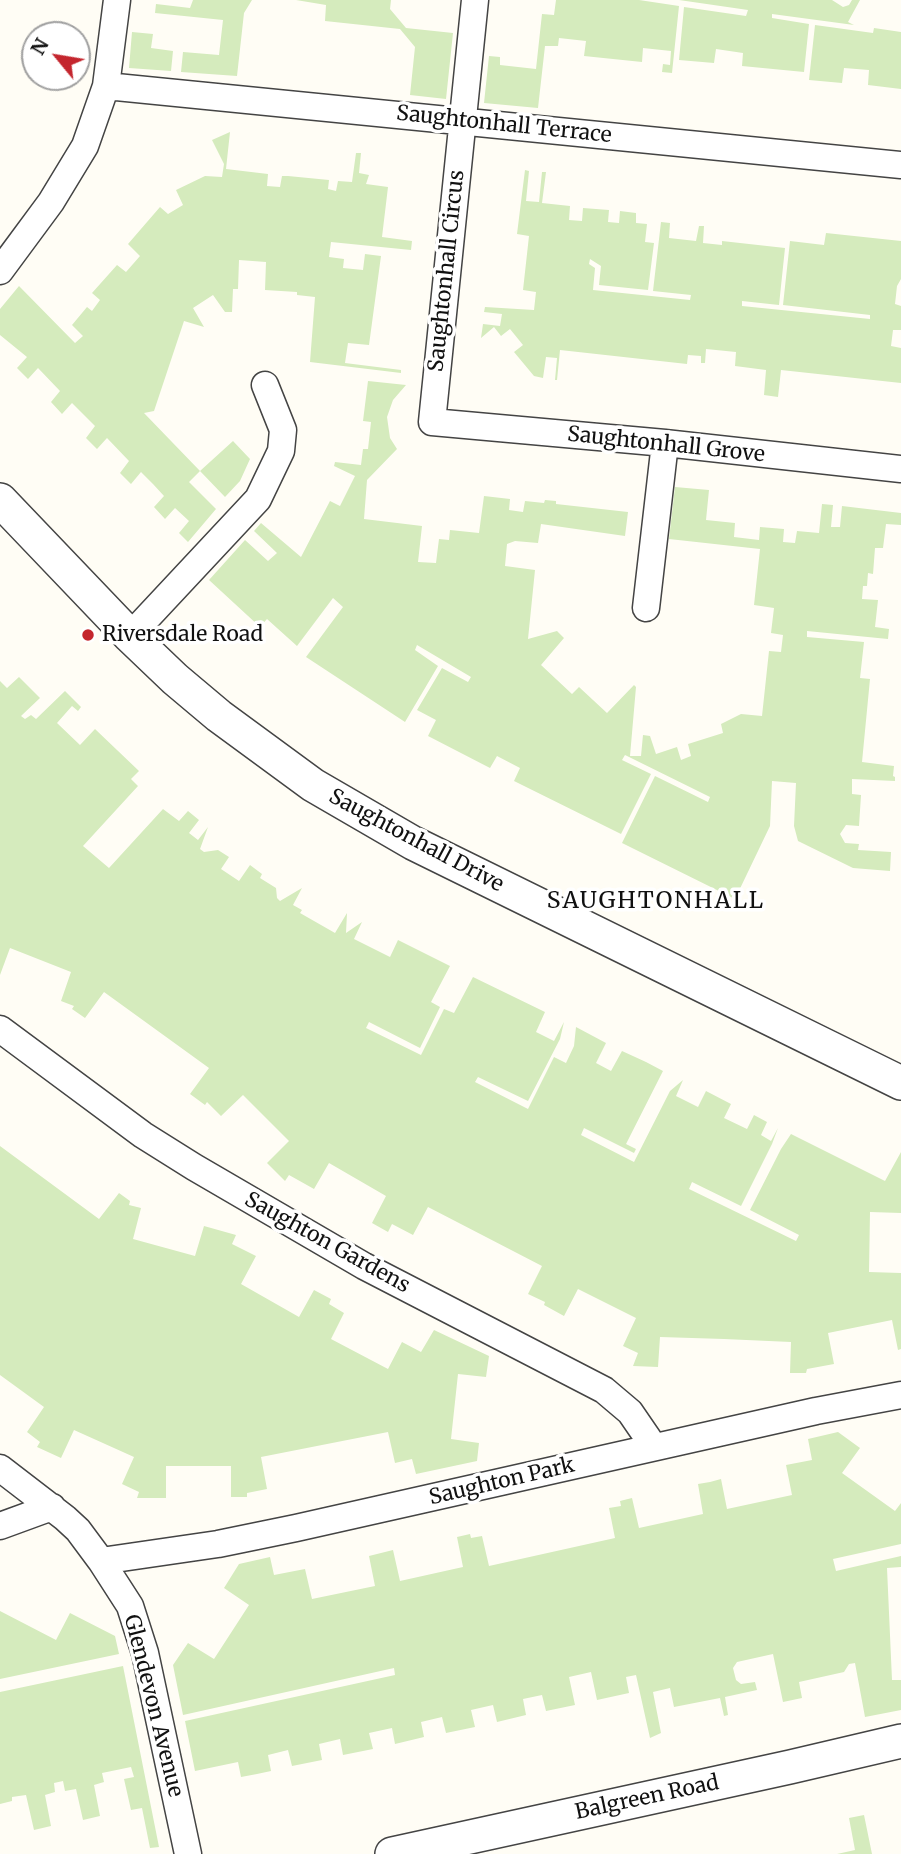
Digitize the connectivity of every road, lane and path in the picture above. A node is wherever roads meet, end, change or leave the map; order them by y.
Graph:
1 (117, 0) edge
2 (475, 0) edge
3 (106, 86) junction
4 (463, 120) junction
5 (901, 165) edge
6 (0, 271) edge
7 (265, 385) dead end
8 (432, 422) joint
9 (665, 443) junction
10 (901, 469) edge
11 (0, 500) edge
12 (646, 608) dead end
13 (130, 636) junction
14 (0, 1029) edge
15 (901, 1083) edge
16 (901, 1395) edge
17 (654, 1447) junction
18 (0, 1468) edge
19 (52, 1507) junction
20 (0, 1526) edge
21 (101, 1561) junction
22 (901, 1741) edge
23 (188, 1854) edge
24 (392, 1854) edge

1 - 3 street
2 - 4 street, Saughtonhall Circus
3 - 4 street, Saughtonhall Terrace
3 - 6 street
4 - 5 street, Saughtonhall Terrace
4 - 8 street, Saughtonhall Circus
7 - 13 street
8 - 9 street, Saughtonhall Grove
9 - 10 street, Saughtonhall Grove
9 - 12 street
11 - 13 street, Saughtonhall Drive
13 - 15 street, Saughtonhall Drive
14 - 17 street, Saughton Gardens
16 - 17 street, Saughton Park
17 - 21 street, Saughton Park
18 - 19 street, Glendevon Avenue
19 - 20 street
19 - 21 street, Glendevon Avenue
21 - 23 street, Glendevon Avenue
22 - 24 street, Balgreen Road

